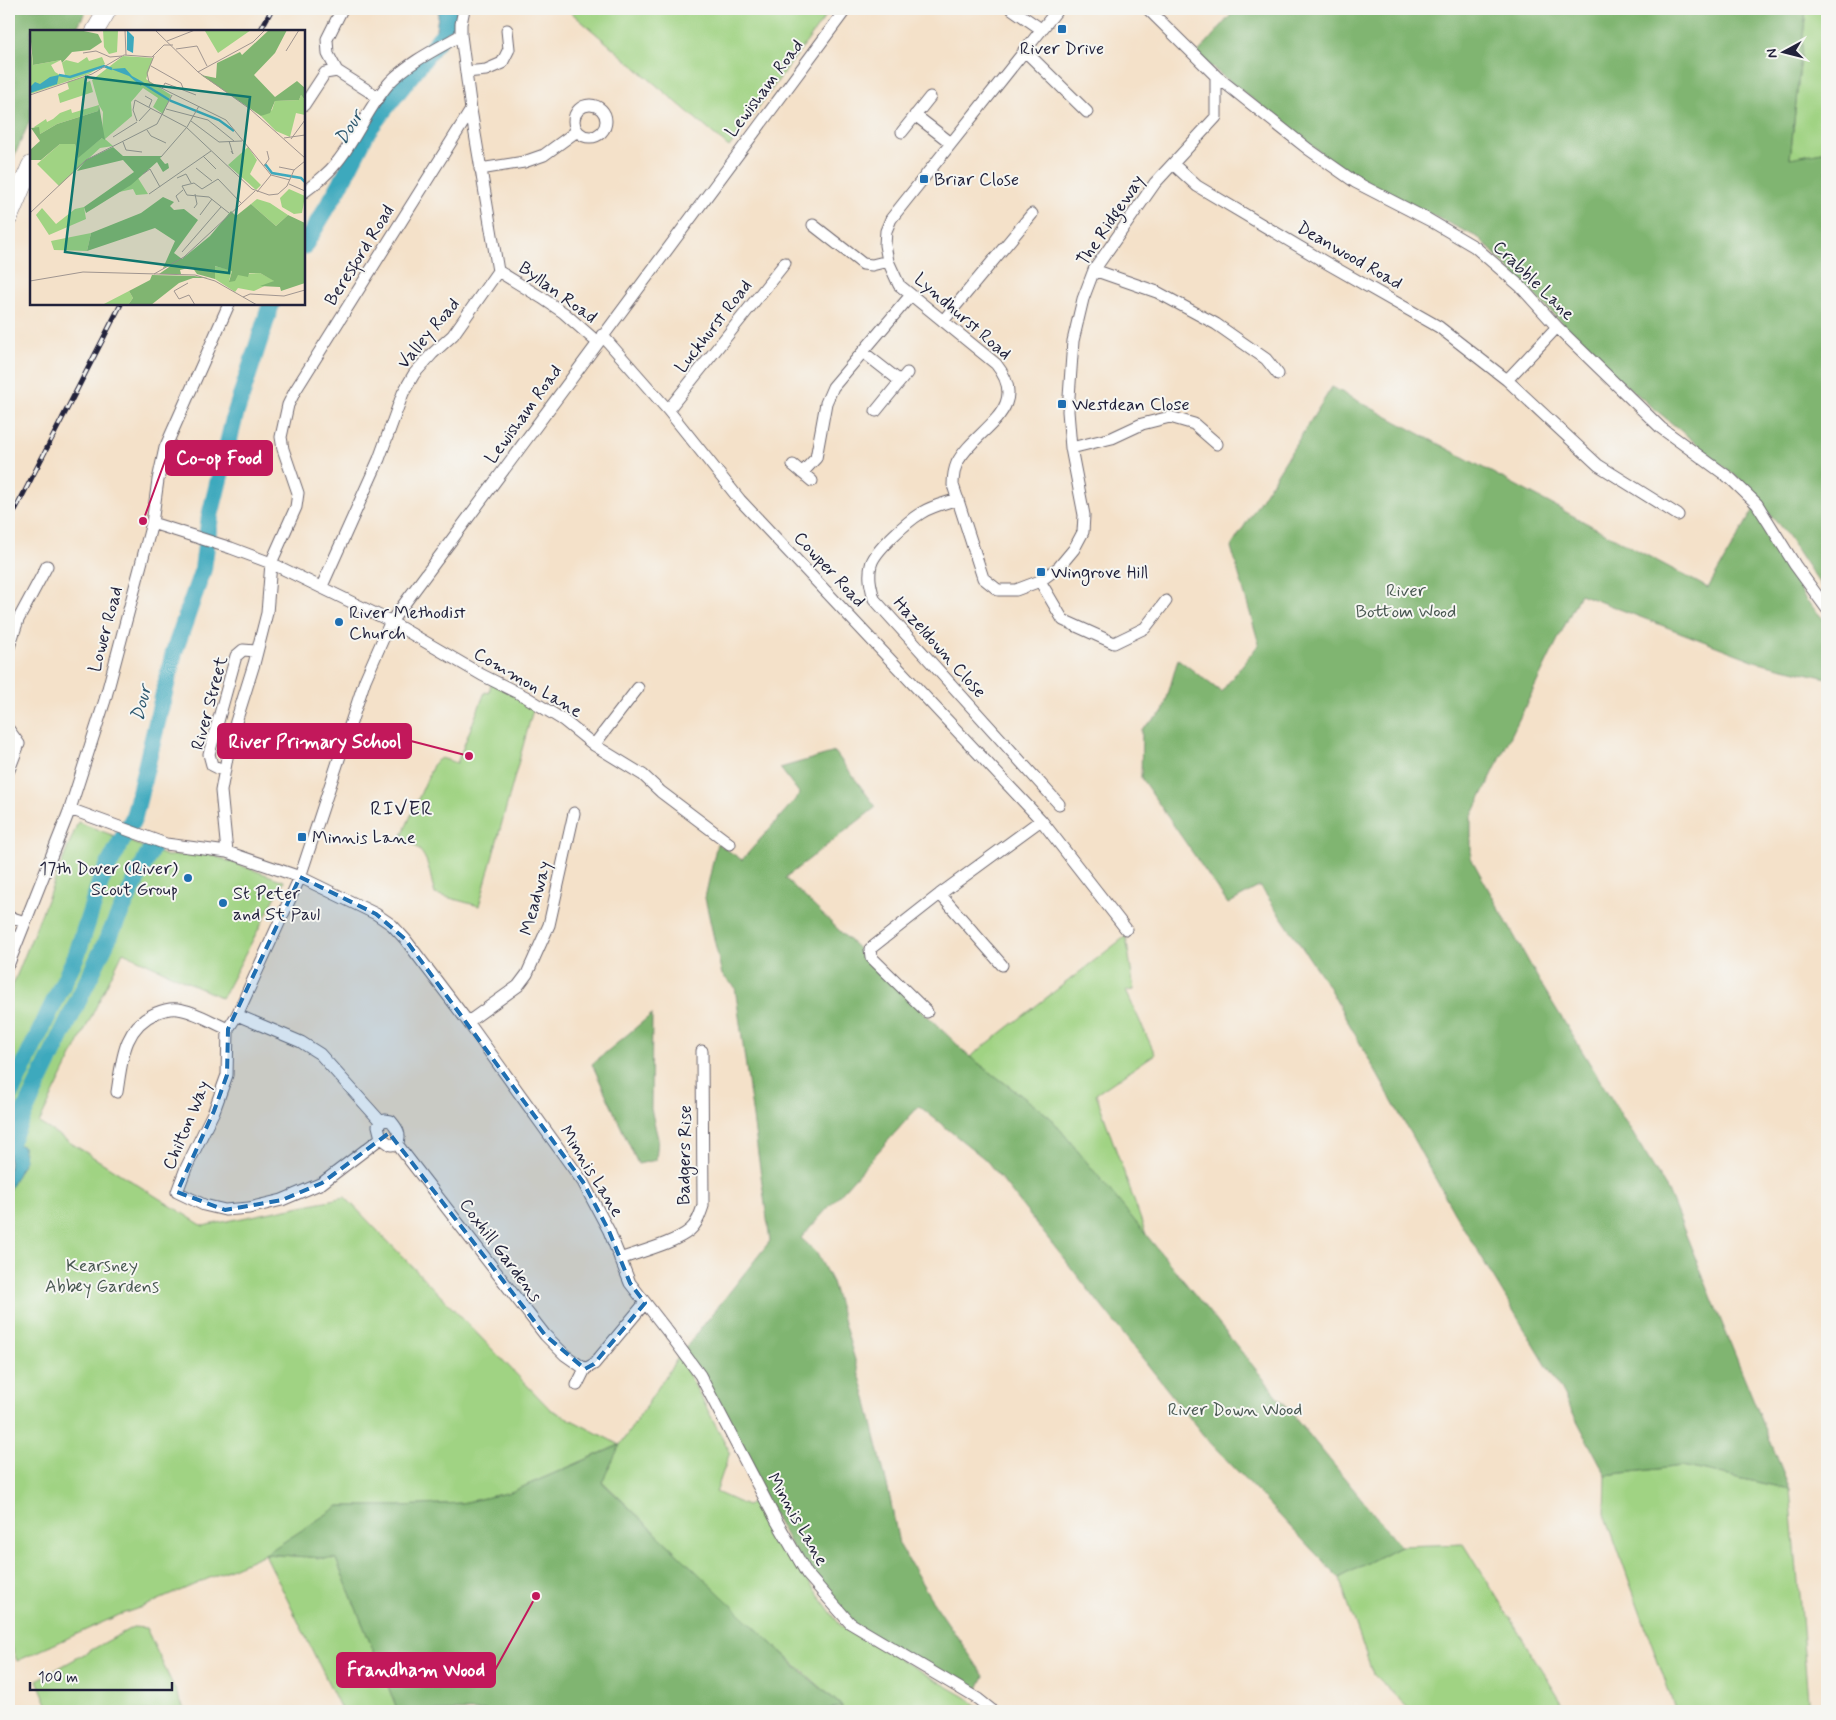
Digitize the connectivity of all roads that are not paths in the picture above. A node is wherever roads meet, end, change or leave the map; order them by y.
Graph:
1 (108, 9) edge
2 (342, 9) edge
3 (464, 9) edge
4 (846, 9) edge
5 (1012, 9) edge
6 (1058, 9) edge
7 (1148, 9) edge
8 (1041, 29) junction
9 (96, 30) edge
10 (507, 30) dead end
11 (461, 35) junction
12 (1024, 50) junction
13 (337, 71) junction
14 (466, 72) junction
15 (1216, 76) junction
16 (378, 97) junction
17 (930, 97) dead end
18 (305, 103) edge
19 (470, 110) junction
20 (1087, 112) dead end
21 (915, 115) junction
22 (577, 131) dead end
23 (902, 132) dead end
24 (951, 143) junction
25 (1173, 164) junction
26 (30, 167) edge
27 (480, 170) junction
28 (305, 191) edge
29 (1032, 214) dead end
30 (9, 216) edge
31 (813, 225) dead end
32 (888, 261) junction
33 (785, 263) dead end
34 (1094, 270) junction
35 (498, 271) junction
36 (911, 295) junction
37 (230, 305) edge
38 (943, 322) junction
39 (1557, 327) junction
40 (600, 339) junction
41 (863, 352) junction
42 (1278, 374) dead end
43 (1508, 380) junction
44 (668, 410) junction
45 (876, 411) dead end
46 (1217, 444) dead end
47 (1071, 448) junction
48 (793, 465) dead end
49 (802, 473) junction
50 (812, 481) dead end
51 (958, 500) junction
52 (1678, 515) dead end
53 (152, 523) junction
54 (271, 563) junction
55 (47, 566) dead end
56 (1040, 581) junction
57 (322, 586) junction
58 (998, 590) joint
59 (1166, 602) dead end
60 (1827, 609) edge
61 (390, 623) junction
62 (9, 647) edge
63 (256, 651) junction
64 (638, 688) dead end
65 (9, 730) edge
66 (594, 745) junction
67 (9, 770) edge
68 (224, 771) junction
69 (1059, 804) dead end
70 (70, 809) junction
71 (574, 813) dead end
72 (1042, 820) junction
73 (730, 844) dead end
74 (227, 852) junction
75 (300, 877) junction
76 (940, 894) junction
77 (9, 917) edge
78 (25, 922) junction
79 (1126, 929) dead end
80 (9, 963) edge
81 (1002, 965) dead end
82 (927, 1012) dead end
83 (236, 1016) junction
84 (468, 1022) junction
85 (228, 1030) junction
86 (700, 1059) dead end
87 (117, 1092) dead end
88 (381, 1122) junction
89 (381, 1138) junction
90 (398, 1144) junction
91 (620, 1259) junction
92 (645, 1303) junction
93 (585, 1369) junction
94 (577, 1385) dead end
95 (993, 1711) edge

1 - 9 main road
2 - 13 street
3 - 11 street
4 - 40 street, Lewisham Road
5 - 8 street
6 - 8 street, Lyndhurst Road
7 - 15 street, Crabble Lane
8 - 12 street, Lyndhurst Road
10 - 14 street
11 - 14 street
11 - 16 street
12 - 20 street
12 - 24 street, Lyndhurst Road
13 - 16 street
13 - 18 street
14 - 19 street
15 - 25 street, The Ridgeway
15 - 39 street, Crabble Lane
16 - 28 street
17 - 21 street
19 - 27 street
19 - 54 street, Beresford Road
21 - 23 street
21 - 24 street
22 - 27 street
24 - 32 street, Lyndhurst Road
25 - 34 street, The Ridgeway
25 - 43 street, Deanwood Road
26 - 30 main road
27 - 35 street
29 - 38 street
31 - 32 street
32 - 36 street, Lyndhurst Road
33 - 44 street, Luckhurst Road
34 - 42 street
34 - 47 street, The Ridgeway
35 - 40 street, Byllan Road
35 - 57 street, Valley Road
36 - 38 street, Lyndhurst Road
36 - 41 street
37 - 53 street, Lower Road
38 - 51 street, Lyndhurst Road
39 - 43 street
39 - 60 street, Crabble Lane
40 - 44 street, Cowper Road
40 - 61 street, Lewisham Road
41 - 45 street
41 - 49 street
43 - 52 street, Deanwood Road
44 - 72 street, Cowper Road
46 - 47 street
47 - 56 street, The Ridgeway
48 - 49 street
49 - 50 street
51 - 58 street, Lyndhurst Road
51 - 69 street, Hazeldown Close
53 - 54 street, Common Lane
53 - 70 street, Lower Road
54 - 57 street, Common Lane
54 - 63 street, River Street
55 - 62 street
56 - 58 street, The Ridgeway
56 - 59 street
57 - 61 street, Common Lane
61 - 66 street, Common Lane
61 - 75 street, Lewisham Road
63 - 68 street, River Street
63 - 68 street, River Street
64 - 66 street
65 - 67 street
66 - 73 street, Common Lane
68 - 74 street, River Street
70 - 74 street, Minnis Lane
70 - 78 street, Lower Road
71 - 84 street, Meadway
72 - 76 street
72 - 79 street, Cowper Road
74 - 75 street, Minnis Lane
75 - 83 street, Chilton Way
75 - 84 street, Minnis Lane
76 - 81 street
76 - 82 street
77 - 78 street
78 - 80 street, Lower Road
83 - 85 street, Chilton Way
83 - 88 street, Coxhill Gardens
84 - 91 street, Minnis Lane
85 - 87 street
85 - 89 street, Chilton Way
86 - 91 street, Badgers Rise
88 - 89 street
88 - 90 street, Coxhill Gardens
89 - 90 street
90 - 93 street, Coxhill Gardens
91 - 92 street, Minnis Lane
92 - 93 street
92 - 95 street, Minnis Lane
93 - 94 street

